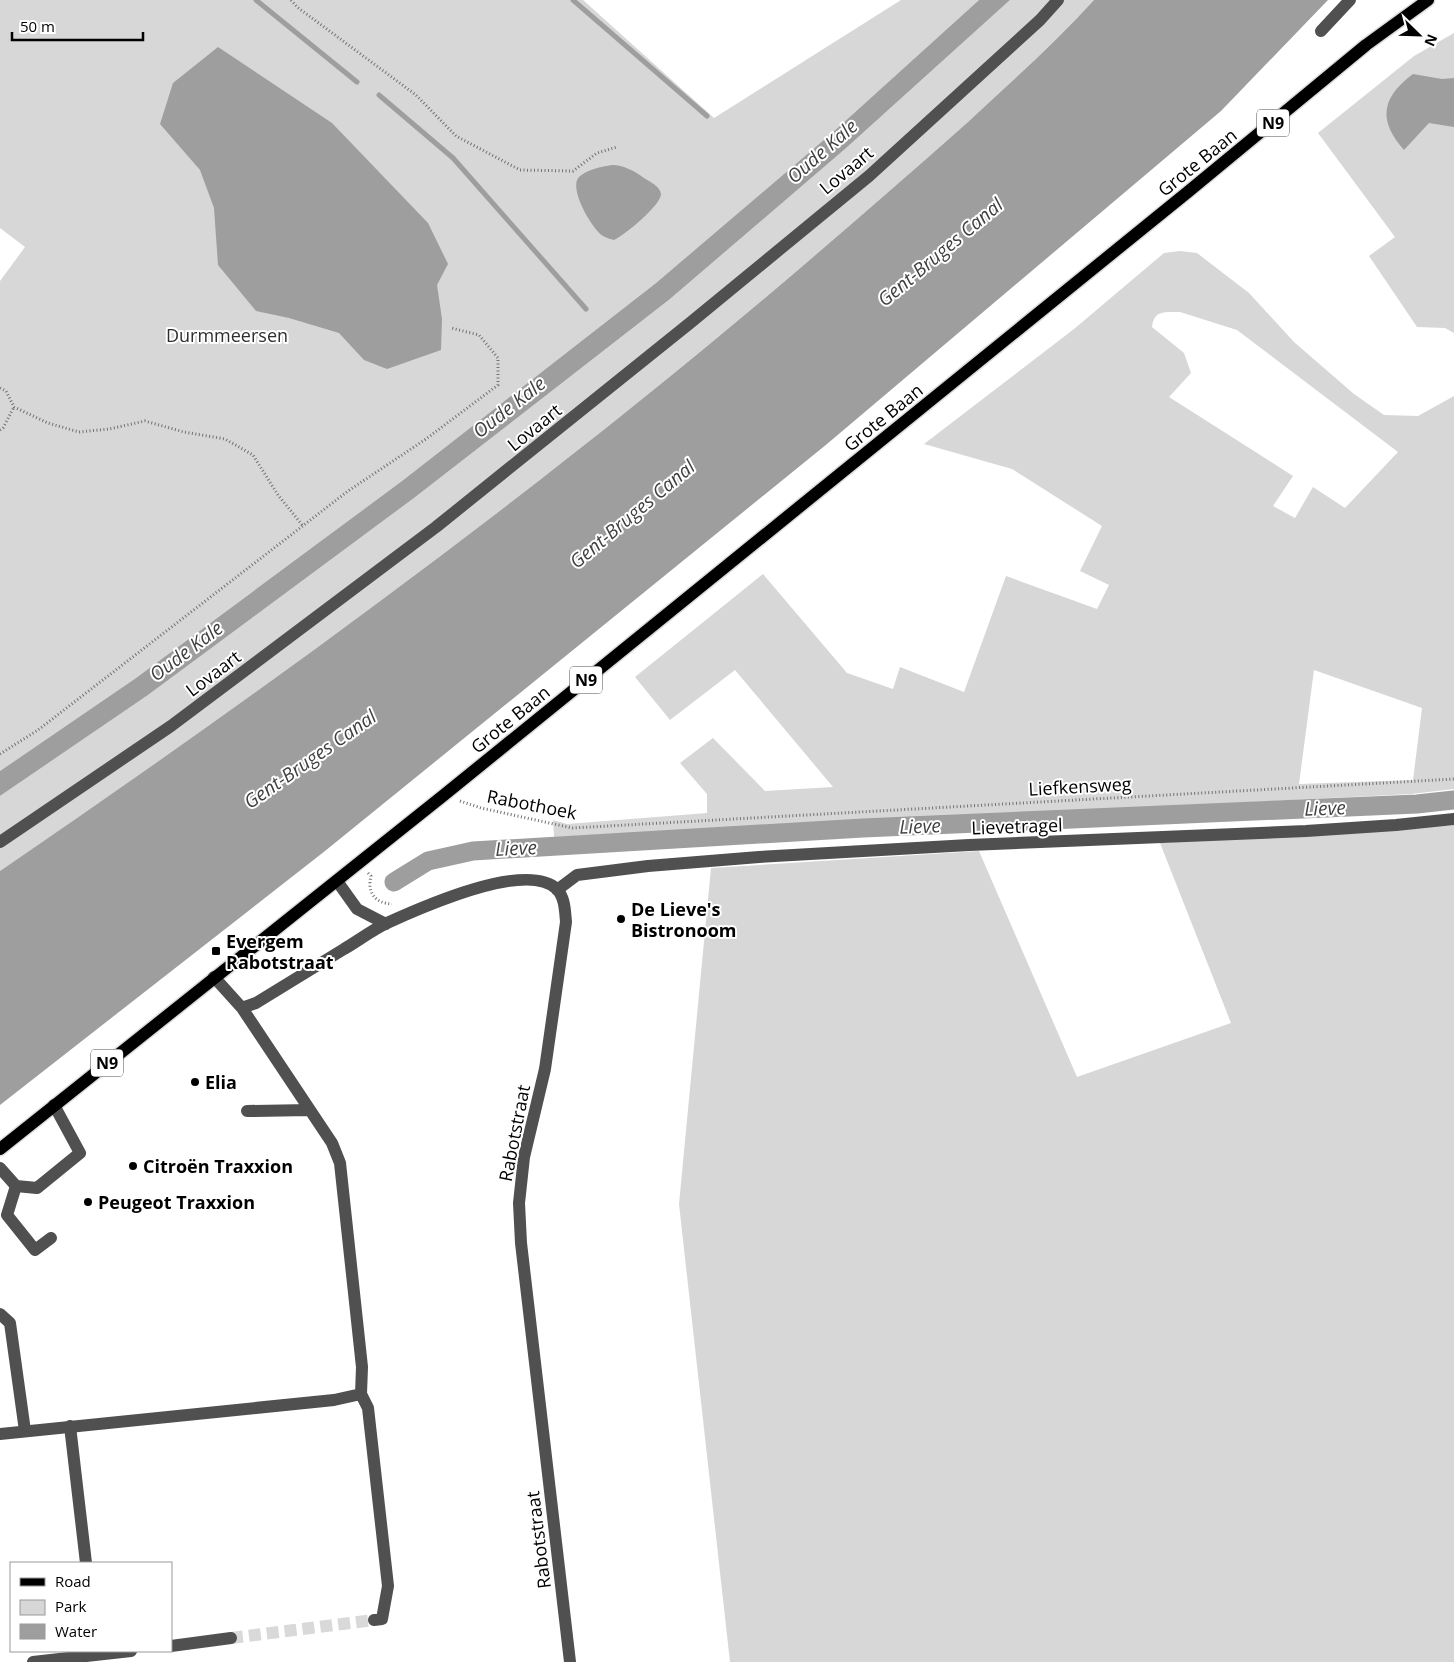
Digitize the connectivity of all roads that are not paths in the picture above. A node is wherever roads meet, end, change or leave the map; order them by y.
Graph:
1 (1058, 0) edge
2 (1350, 0) edge
3 (1428, 0) edge
4 (1321, 30) dead end
5 (1454, 819) edge
6 (0, 842) edge
7 (337, 881) junction
8 (557, 890) junction
9 (386, 924) junction
10 (214, 977) junction
11 (242, 1008) junction
12 (54, 1105) junction
13 (310, 1110) junction
14 (247, 1111) dead end
15 (0, 1149) edge
16 (0, 1168) edge
17 (16, 1186) junction
18 (51, 1238) dead end
19 (0, 1314) edge
20 (361, 1394) junction
21 (70, 1426) junction
22 (25, 1431) junction
23 (0, 1434) edge
24 (86, 1562) edge
25 (374, 1620) dead end
26 (231, 1638) tunnel mouth
27 (172, 1646) edge
28 (114, 1652) edge
29 (97, 1653) edge
30 (33, 1662) edge
31 (570, 1662) edge

1 - 6 street, Lovaart
2 - 4 street
3 - 7 main road, Grote Baan / N9
5 - 8 street, Lievetragel
7 - 9 street
7 - 10 main road, N9
8 - 9 street
8 - 31 street, Rabotstraat
9 - 11 street
10 - 11 street
10 - 12 main road, N9
11 - 13 street
12 - 15 main road, N9
12 - 17 street
13 - 14 street
13 - 20 street
16 - 17 street
17 - 18 street
19 - 22 street
20 - 21 street
20 - 25 street
21 - 22 street
21 - 24 street
22 - 23 street
26 - 27 street
28 - 29 street
29 - 30 street

